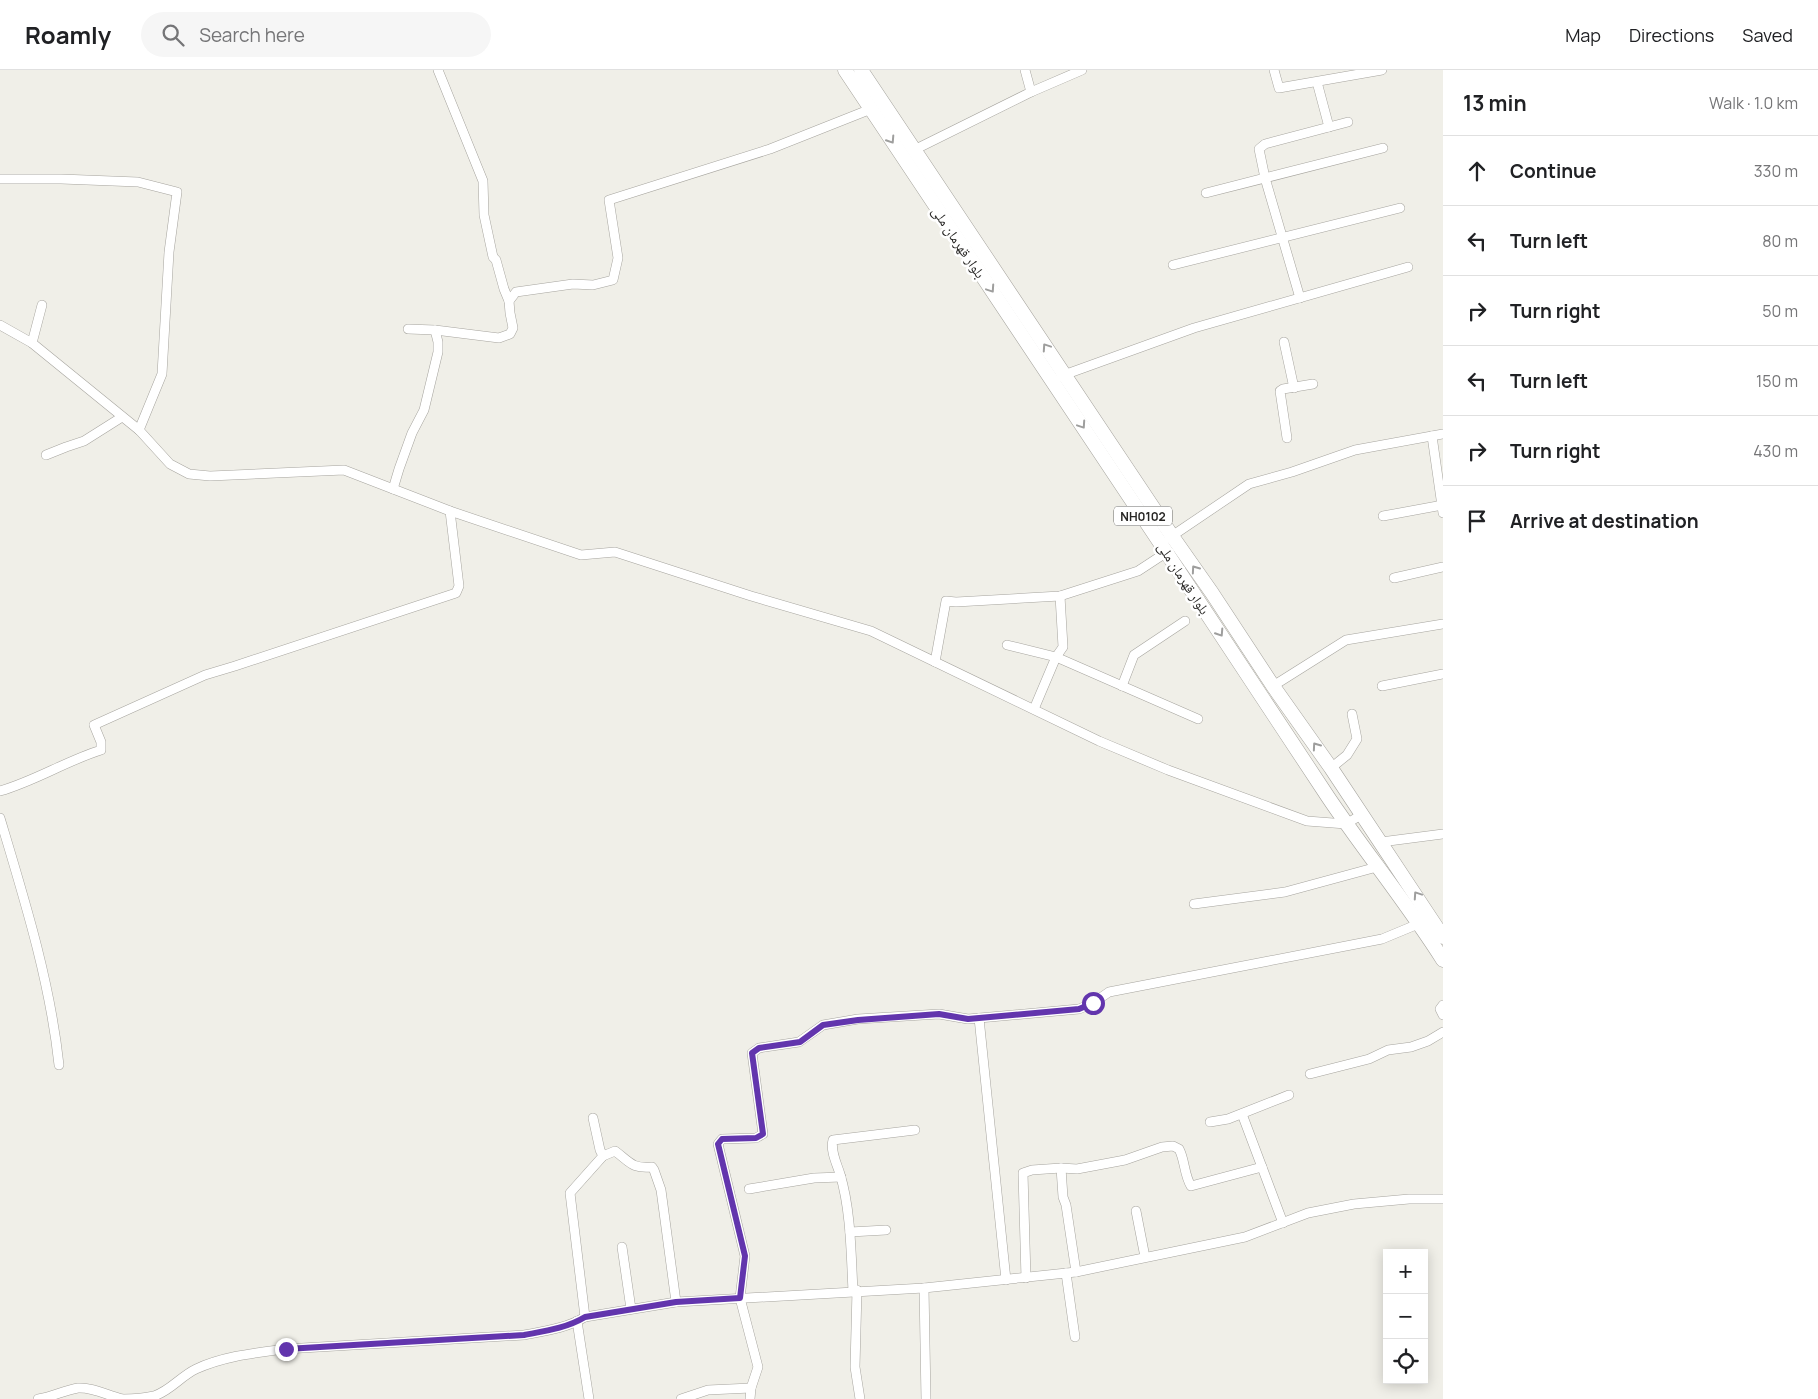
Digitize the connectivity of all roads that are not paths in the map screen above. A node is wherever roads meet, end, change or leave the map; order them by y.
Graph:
1 (438, 70) edge
2 (845, 70) edge
3 (861, 70) edge
4 (1025, 70) edge
5 (1082, 70) edge
6 (1274, 70) edge
7 (1382, 70) edge
8 (1317, 82) junction
9 (1031, 92) junction
10 (871, 109) junction
11 (1348, 122) dead end
12 (1329, 127) junction
13 (1383, 148) dead end
14 (914, 150) junction
15 (1265, 178) junction
16 (1, 179) edge
17 (1206, 193) dead end
18 (1400, 208) dead end
19 (1282, 238) junction
20 (1174, 265) dead end
21 (1408, 267) dead end
22 (1300, 298) junction
23 (509, 301) junction
24 (42, 306) dead end
25 (0, 325) edge
26 (408, 329) dead end
27 (435, 330) junction
28 (1284, 342) dead end
29 (32, 344) junction
30 (1058, 378) junction
31 (1314, 384) dead end
32 (1294, 388) junction
33 (122, 417) junction
34 (139, 430) junction
35 (1443, 434) edge
36 (1432, 436) junction
37 (1287, 438) dead end
38 (46, 456) dead end
39 (393, 489) junction
40 (1442, 507) edge
41 (450, 511) junction
42 (1383, 516) dead end
43 (1167, 544) junction
44 (1443, 567) edge
45 (1394, 578) dead end
46 (1060, 596) junction
47 (1185, 621) dead end
48 (1443, 624) edge
49 (1007, 645) dead end
50 (1056, 657) junction
51 (935, 662) junction
52 (1443, 674) edge
53 (1122, 686) junction
54 (1273, 686) junction
55 (1382, 686) dead end
56 (1034, 708) junction
57 (1352, 714) dead end
58 (1198, 719) dead end
59 (1331, 768) junction
60 (0, 791) edge
61 (1361, 815) junction
62 (0, 818) edge
63 (1346, 824) junction
64 (1443, 834) edge
65 (1381, 842) junction
66 (1377, 867) junction
67 (1194, 904) dead end
68 (1426, 920) junction
69 (1443, 936) edge
70 (1443, 960) edge
71 (1443, 1005) edge
72 (1443, 1015) edge
73 (979, 1018) junction
74 (1443, 1032) edge
75 (59, 1065) dead end
76 (1310, 1074) dead end
77 (1289, 1095) dead end
78 (1242, 1114) junction
79 (593, 1118) dead end
80 (1210, 1122) dead end
81 (915, 1130) dead end
82 (603, 1156) junction
83 (1062, 1168) junction
84 (1262, 1168) junction
85 (841, 1177) junction
86 (749, 1188) dead end
87 (1443, 1199) edge
88 (1136, 1211) dead end
89 (1283, 1223) junction
90 (886, 1230) dead end
91 (850, 1232) junction
92 (622, 1248) dead end
93 (1145, 1257) junction
94 (1076, 1272) junction
95 (1066, 1273) junction
96 (1026, 1278) junction
97 (1006, 1280) junction
98 (924, 1288) junction
99 (855, 1291) junction
100 (740, 1298) junction
101 (676, 1302) junction
102 (631, 1309) junction
103 (581, 1319) junction
104 (1075, 1337) dead end
105 (751, 1388) junction
106 (38, 1399) edge
107 (589, 1399) edge
108 (681, 1399) edge
109 (750, 1399) edge
110 (860, 1399) edge
111 (926, 1399) edge

1 - 23 street
2 - 10 highway, بلوار قهرمان ملی / NH0102
3 - 14 highway, بلوار قهرمان ملی / NH0102
4 - 9 street
5 - 9 street
6 - 8 street
7 - 8 street
8 - 12 street
9 - 14 street
10 - 23 street
10 -> 30 highway, بلوار قهرمان ملی / NH0102
11 - 12 street
12 - 15 street
13 - 15 street
30 -> 14 highway, بلوار قهرمان ملی / NH0102
15 - 17 street
15 - 19 street
16 - 34 street
18 - 19 street
19 - 20 street
19 - 22 street
21 - 22 street
22 - 30 street
23 - 27 street
24 - 29 street
25 - 29 street
26 - 27 street
27 - 39 street
28 - 32 street
29 - 33 street
30 - 43 highway, بلوار قهرمان ملی / NH0102
31 - 32 street
32 - 37 street
33 - 34 street
33 - 38 street
34 - 39 street
35 - 36 street
36 - 40 street
36 - 43 street
39 - 41 street
40 - 42 street
41 - 51 street
41 - 60 street
43 - 46 street
54 -> 43 highway, بلوار قهرمان ملی / NH0102
43 -> 63 highway, بلوار قهرمان ملی / NH0102
44 - 45 street
46 - 50 street
46 - 51 street
47 - 53 street
48 - 54 street
49 - 50 street
50 - 53 street
50 - 56 street
51 - 56 street
52 - 55 street
53 - 58 street
59 -> 54 highway, بلوار قهرمان ملی / NH0102
56 - 63 street
57 - 59 street
59 - 61 highway, بلوار قهرمان ملی / NH0102
61 - 63 street
61 - 65 highway, بلوار قهرمان ملی / NH0102
62 - 75 street
63 - 66 highway, بلوار قهرمان ملی / NH0102
64 - 65 street
68 -> 65 highway, بلوار قهرمان ملی / NH0102
66 - 67 street
66 - 68 highway, بلوار قهرمان ملی / NH0102
68 - 69 highway, بلوار قهرمان ملی / NH0102
68 - 70 highway, بلوار قهرمان ملی / NH0102
68 - 73 street
71 - 72 street
73 - 97 street
73 - 100 street
74 - 76 street
77 - 78 street
78 - 80 street
78 - 84 street
79 - 82 street
81 - 85 street
82 - 101 street
82 - 103 street
83 - 84 street
83 - 94 street
83 - 96 street
84 - 89 street
85 - 86 street
85 - 91 street
87 - 89 street
88 - 93 street
89 - 93 street
90 - 91 street
91 - 99 street
92 - 102 street
93 - 94 street
94 - 95 street
95 - 96 street
95 - 104 street
96 - 97 street
97 - 98 street
98 - 99 street
98 - 111 street
99 - 100 street
99 - 110 street
100 - 101 street
100 - 105 street
101 - 102 street
102 - 103 street
103 - 106 street
103 - 107 street
105 - 108 street
105 - 109 street

